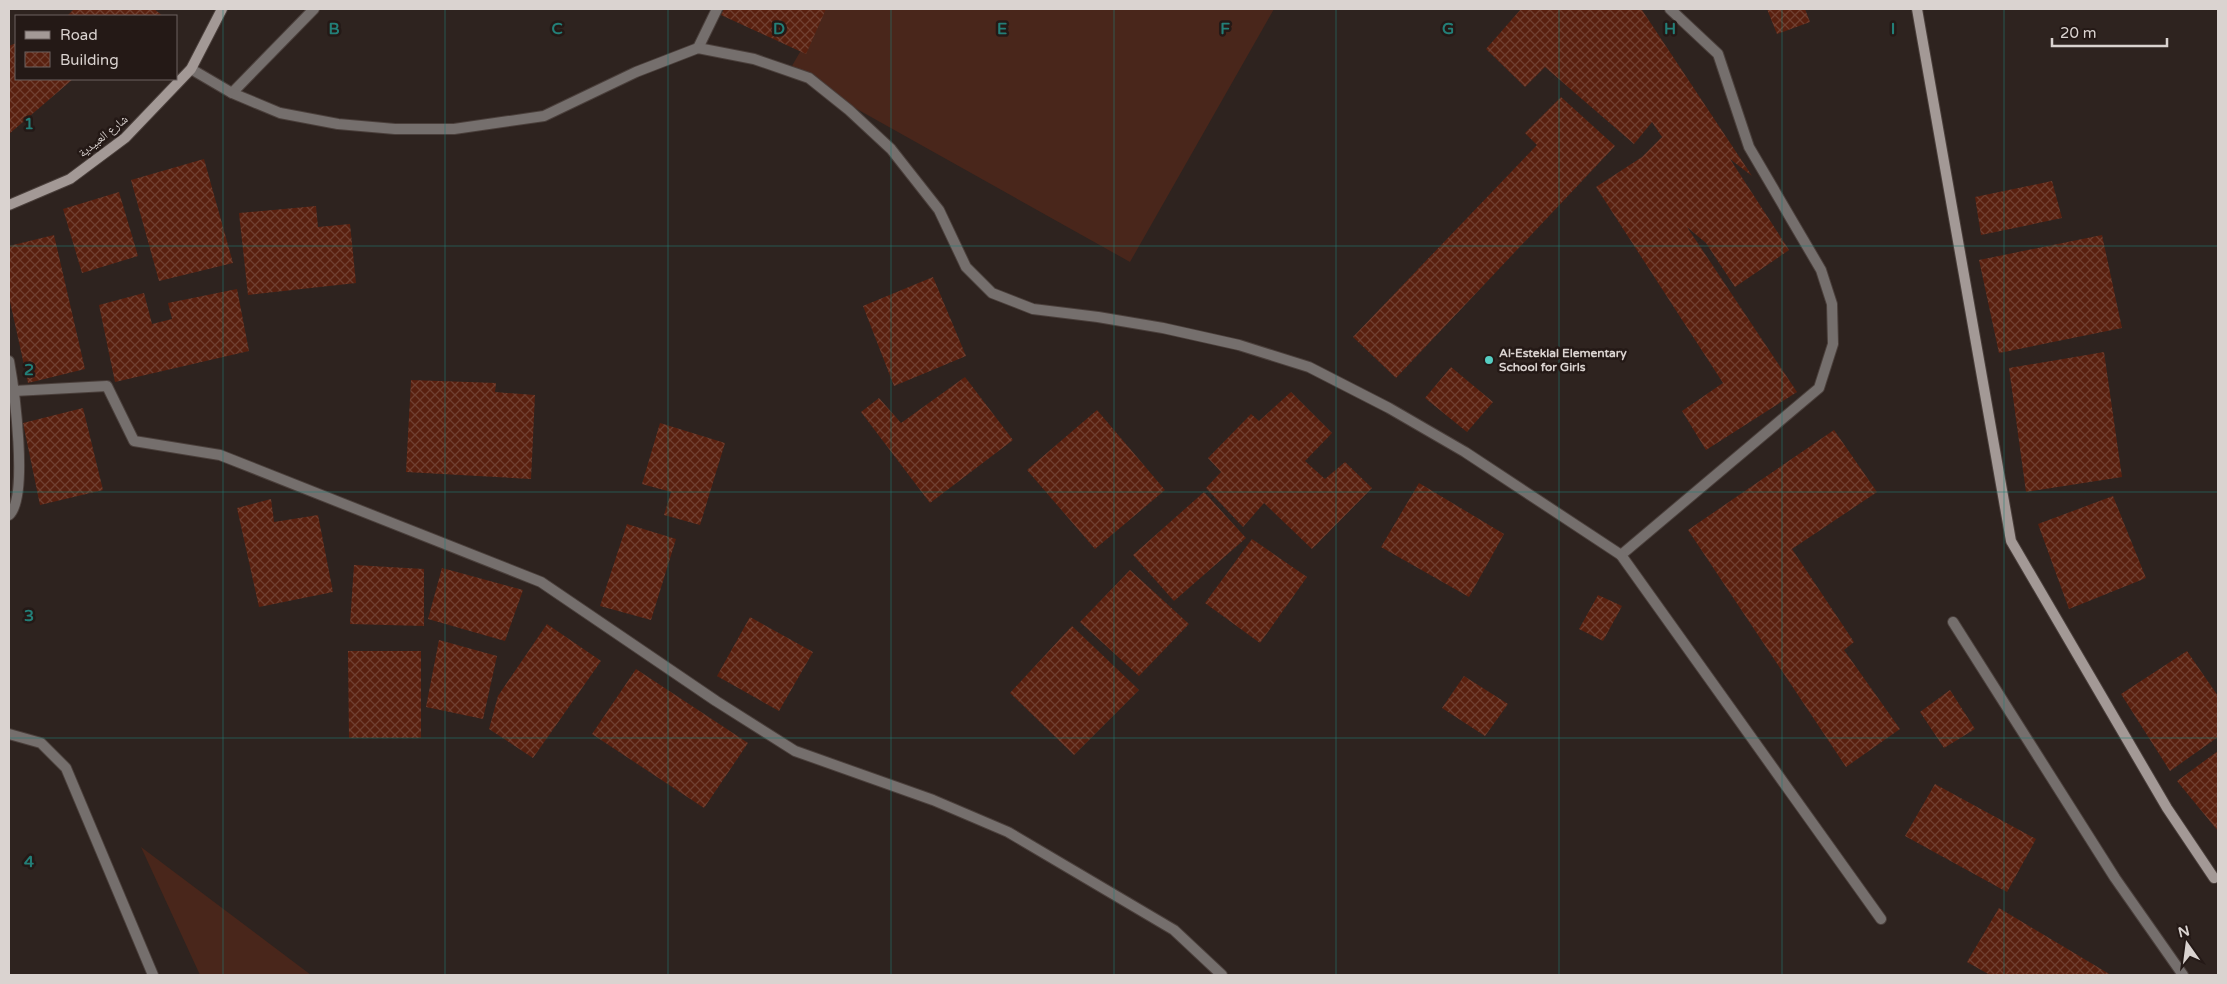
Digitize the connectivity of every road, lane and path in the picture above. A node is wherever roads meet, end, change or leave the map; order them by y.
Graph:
1 (222, 9) edge
2 (314, 9) edge
3 (717, 9) edge
4 (1670, 9) edge
5 (1917, 9) edge
6 (698, 48) junction
7 (191, 69) junction
8 (232, 93) junction
9 (9, 205) edge
10 (9, 361) edge
11 (14, 391) junction
12 (9, 515) edge
13 (1621, 555) junction
14 (1953, 622) dead end
15 (9, 734) edge
16 (2217, 881) edge
17 (1881, 919) dead end
18 (153, 975) edge
19 (1222, 975) edge
20 (2184, 975) edge

1 - 7 street, شارع العبيدية
2 - 8 street
3 - 6 street
4 - 13 street
5 - 16 street
6 - 8 street
6 - 13 street
7 - 8 street
7 - 9 street, شارع العبيدية
10 - 11 street
11 - 12 street
11 - 19 street
13 - 17 street
14 - 20 street
15 - 18 street

